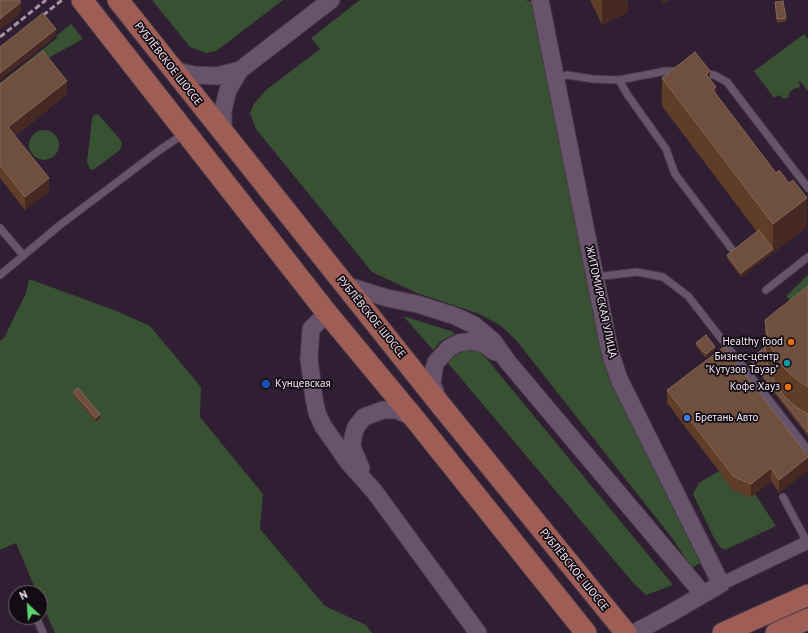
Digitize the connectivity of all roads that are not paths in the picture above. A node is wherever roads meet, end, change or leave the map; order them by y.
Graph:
1 (118, 0) edge
2 (331, 0) edge
3 (540, 0) edge
4 (86, 5) edge
5 (173, 70) junction
6 (240, 70) junction
7 (556, 78) junction
8 (619, 80) junction
9 (186, 133) junction
10 (223, 133) junction
11 (808, 188) edge
12 (0, 228) edge
13 (731, 248) dead end
14 (23, 255) junction
15 (808, 257) edge
16 (0, 275) edge
17 (594, 277) junction
18 (345, 285) junction
19 (766, 290) dead end
20 (327, 313) junction
21 (508, 362) junction
22 (439, 403) junction
23 (414, 418) junction
24 (808, 450) edge
25 (374, 491) junction
26 (783, 497) dead end
27 (807, 542) edge
28 (721, 584) junction
29 (703, 594) junction
30 (808, 595) edge
31 (808, 619) edge
32 (478, 633) edge
33 (586, 633) edge
34 (626, 633) edge
35 (634, 633) edge
36 (724, 633) edge
37 (776, 633) edge

1 - 5 main road, РУБЛЁВСКОЕ ШОССЕ
2 - 6 street
3 - 7 street, ЖИТОМИРСКАЯ УЛИЦА
4 - 9 main road
5 - 6 street
5 - 10 main road, РУБЛЁВСКОЕ ШОССЕ
6 - 10 street
7 - 8 lane
7 - 17 street, ЖИТОМИРСКАЯ УЛИЦА
8 - 11 lane
8 - 13 lane
9 - 14 lane
9 - 20 main road
10 - 18 main road, РУБЛЁВСКОЕ ШОССЕ
12 - 14 lane
14 - 16 lane
15 - 19 lane
17 - 24 lane
17 - 28 street, ЖИТОМИРСКАЯ УЛИЦА
18 - 21 street
18 - 22 main road, РУБЛЁВСКОЕ ШОССЕ
20 - 23 main road
20 - 25 street
21 - 22 street
21 - 29 street
22 - 34 main road, РУБЛЁВСКОЕ ШОССЕ
23 - 25 street
23 - 33 main road
25 - 32 street
26 - 27 lane
27 - 28 street
28 - 29 street
29 - 35 street
30 - 36 main road
31 - 37 main road

